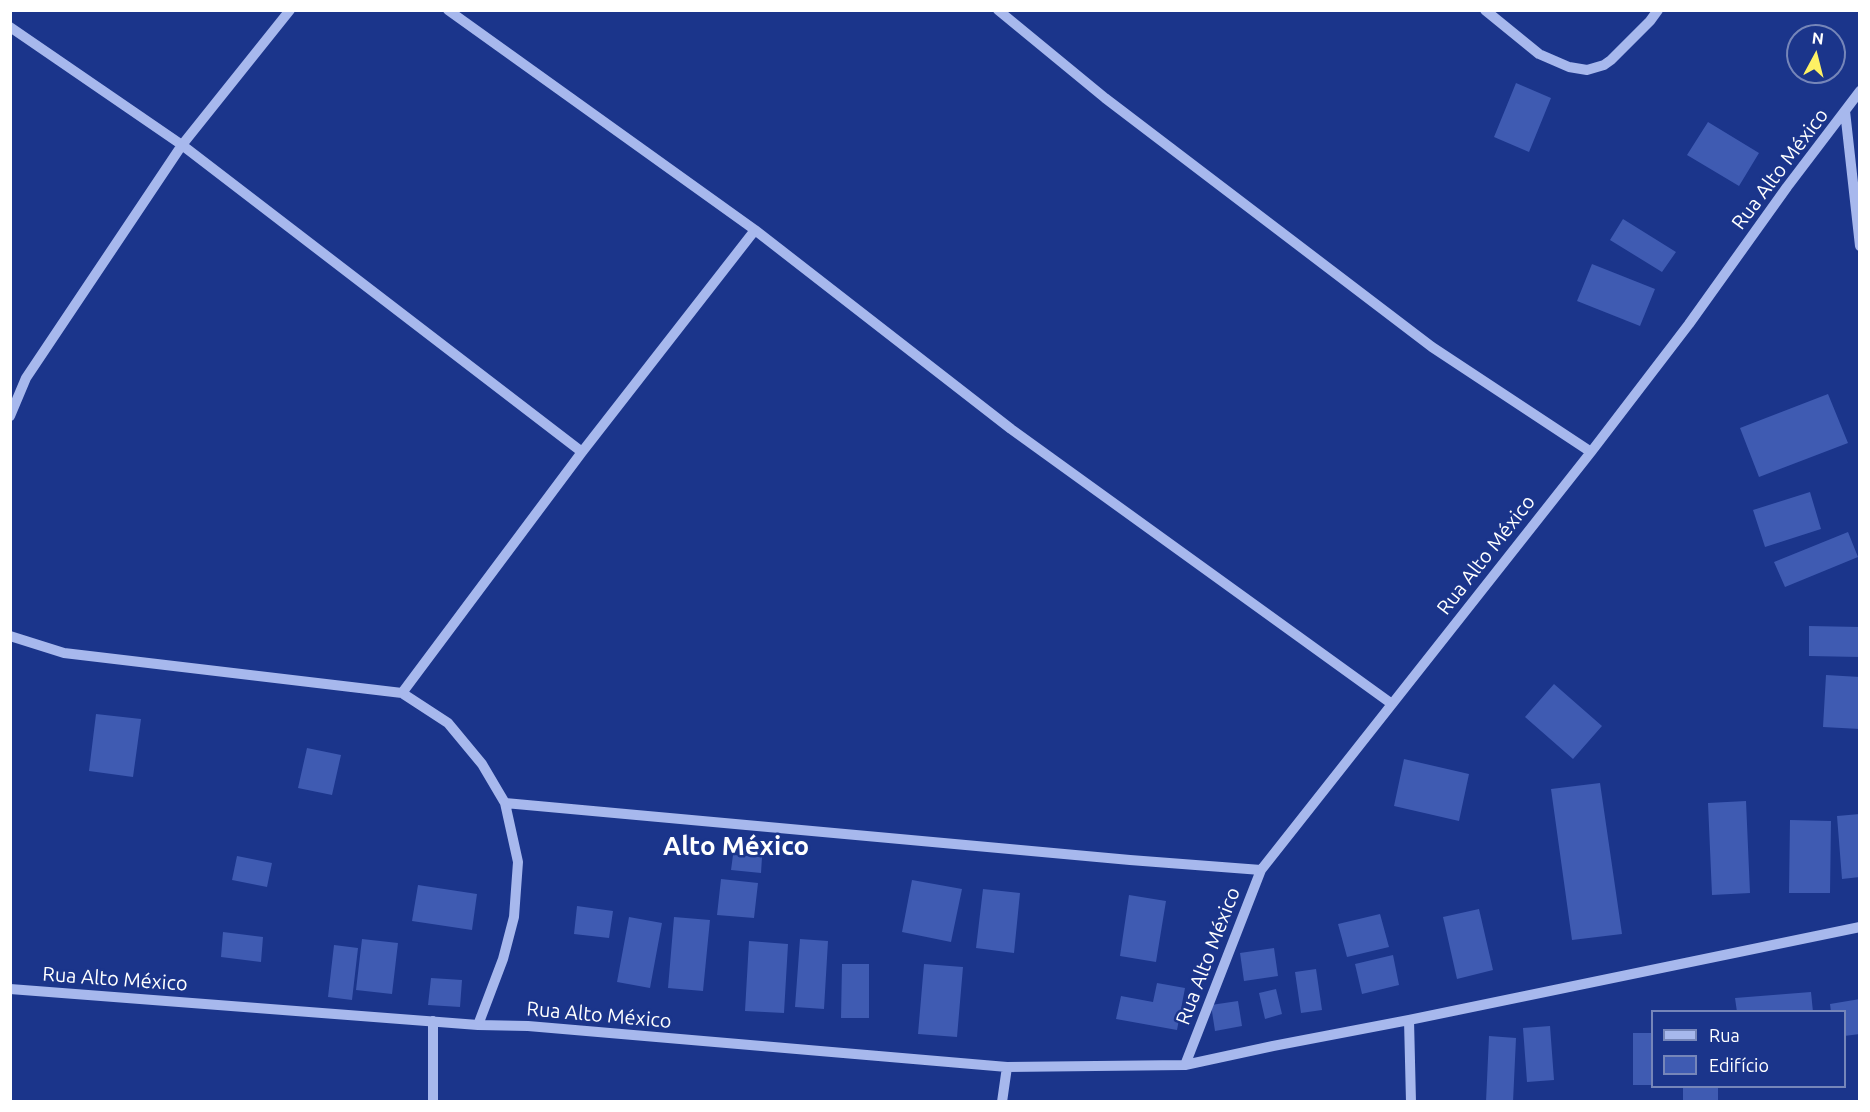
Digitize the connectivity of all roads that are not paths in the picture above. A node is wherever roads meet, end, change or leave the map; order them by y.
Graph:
1 (290, 10) edge
2 (448, 10) edge
3 (998, 10) edge
4 (1485, 10) edge
5 (1658, 10) edge
6 (10, 27) edge
7 (1860, 91) edge
8 (1845, 111) junction
9 (182, 145) junction
10 (754, 230) junction
11 (1860, 246) edge
12 (10, 416) edge
13 (582, 452) junction
14 (1591, 452) junction
15 (10, 636) edge
16 (402, 693) junction
17 (1392, 704) junction
18 (505, 803) junction
19 (1261, 870) junction
20 (1860, 927) edge
21 (10, 989) edge
22 (1409, 1020) junction
23 (433, 1021) junction
24 (478, 1025) junction
25 (1185, 1065) junction
26 (1007, 1067) junction
27 (433, 1101) edge
28 (1002, 1101) edge
29 (1411, 1101) edge

1 - 9 street
2 - 10 street
3 - 14 street
4 - 5 street
6 - 9 street
7 - 8 street, Rua Alto México
8 - 11 street
8 - 14 street, Rua Alto México
9 - 12 street
9 - 13 street
10 - 13 street
10 - 17 street
13 - 16 street
14 - 17 street, Rua Alto México
15 - 16 street
16 - 18 street
17 - 19 street, Rua Alto México
18 - 19 street
18 - 24 street
19 - 25 street, Rua Alto México
20 - 22 street, Rua Alto México
21 - 23 street, Rua Alto México
22 - 25 street, Rua Alto México
22 - 29 street
23 - 24 street, Rua Alto México
23 - 27 street
24 - 26 street, Rua Alto México
25 - 26 street, Rua Alto México
26 - 28 street

